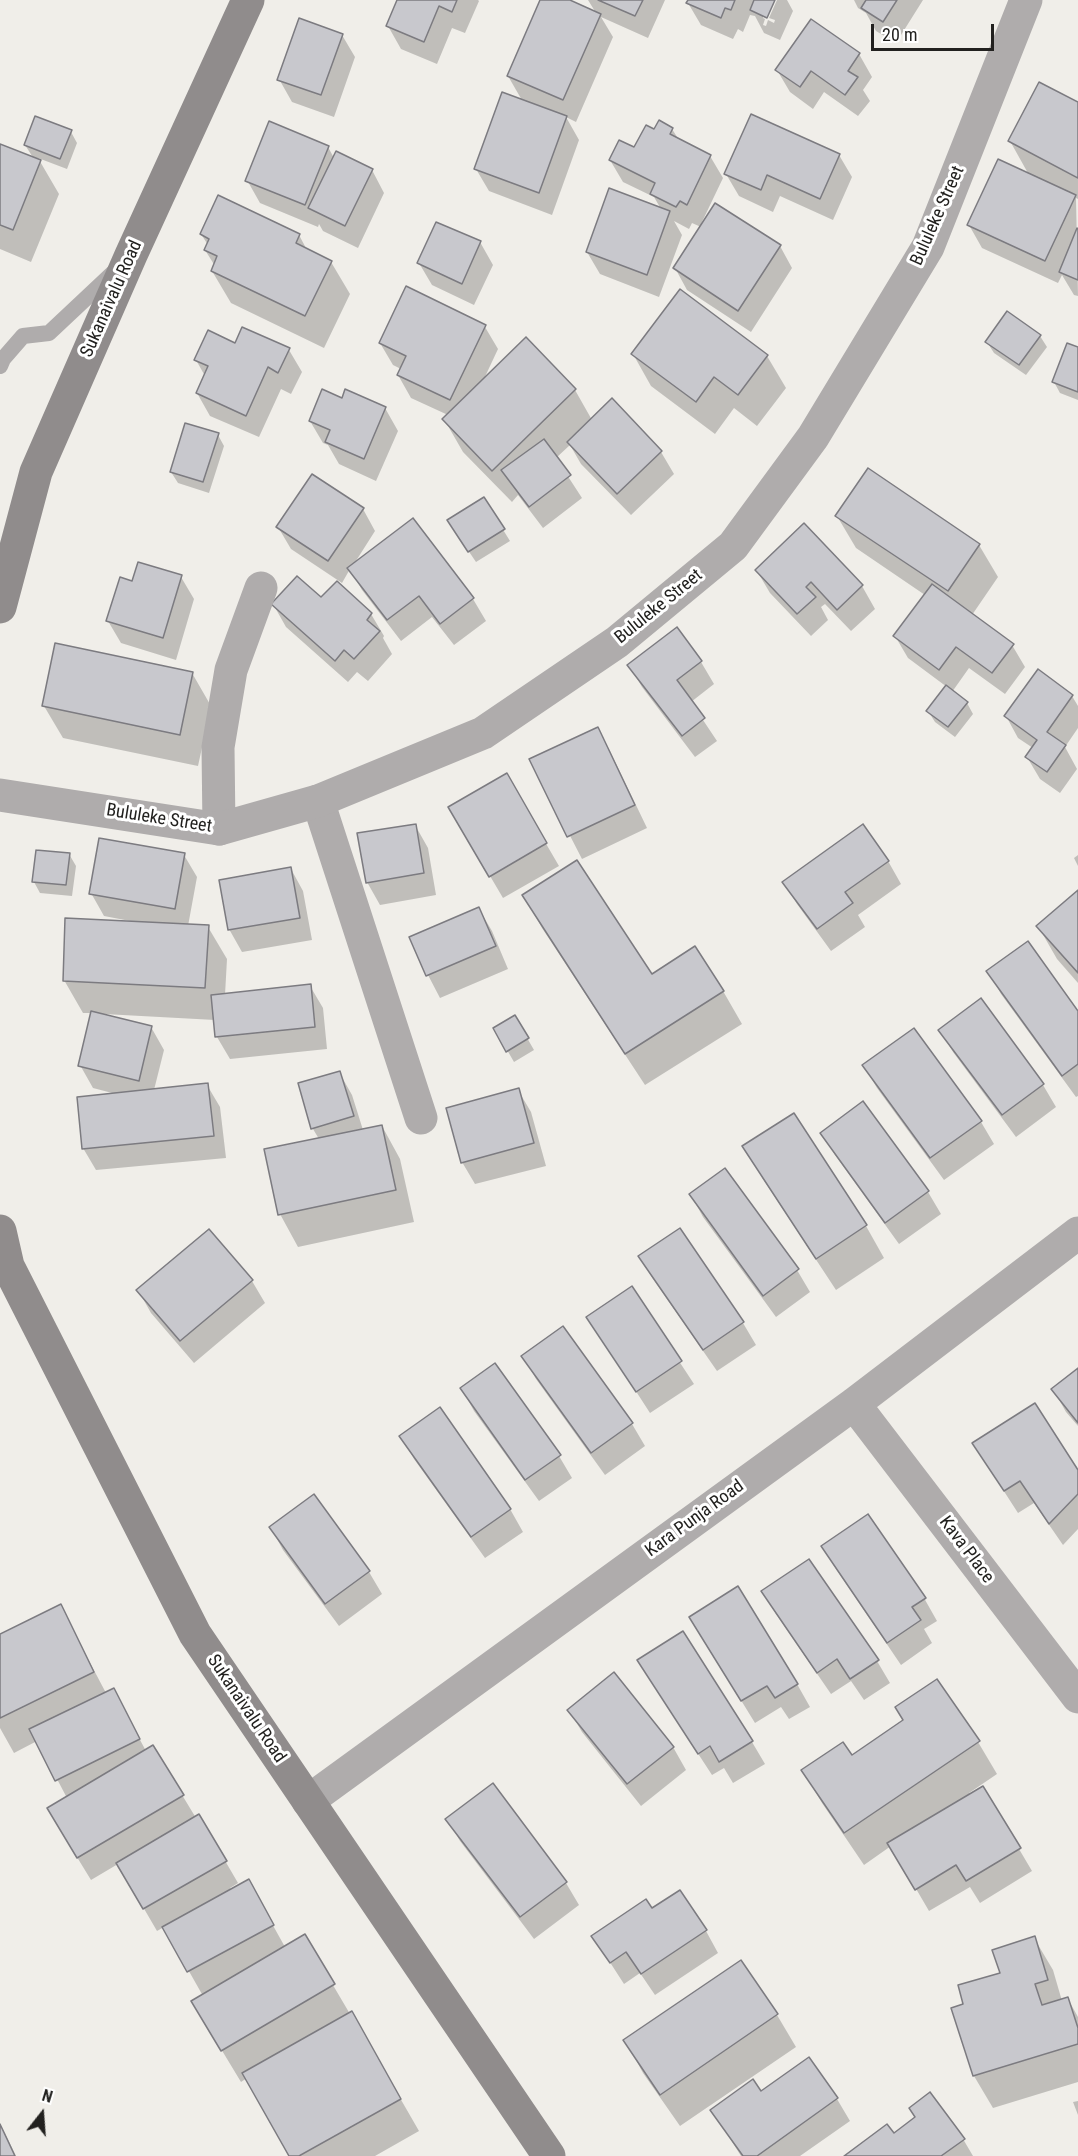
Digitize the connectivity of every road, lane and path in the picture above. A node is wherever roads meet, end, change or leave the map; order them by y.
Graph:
1 (248, 0) edge
2 (1026, 0) edge
3 (131, 255) junction
4 (0, 366) edge
5 (261, 588) dead end
6 (0, 607) edge
7 (0, 795) edge
8 (318, 801) junction
9 (219, 829) junction
10 (421, 1118) dead end
11 (0, 1231) edge
12 (1078, 1233) edge
13 (4, 1267) edge
14 (854, 1404) junction
15 (1078, 1697) edge
16 (308, 1801) junction
17 (549, 2156) edge

1 - 3 main road, Sukanaivalu Road
2 - 8 street, Bululeke Street
3 - 4 lane
3 - 6 main road, Sukanaivalu Road
5 - 9 street
7 - 9 street, Bululeke Street
8 - 9 street, Bululeke Street
8 - 10 street
11 - 13 main road, Sukanaivalu Road
12 - 14 street, Kara Punja Road
13 - 16 main road, Sukanaivalu Road
14 - 15 street, Kava Place
14 - 16 street, Kara Punja Road
16 - 17 main road, Sukanaivalu Road

